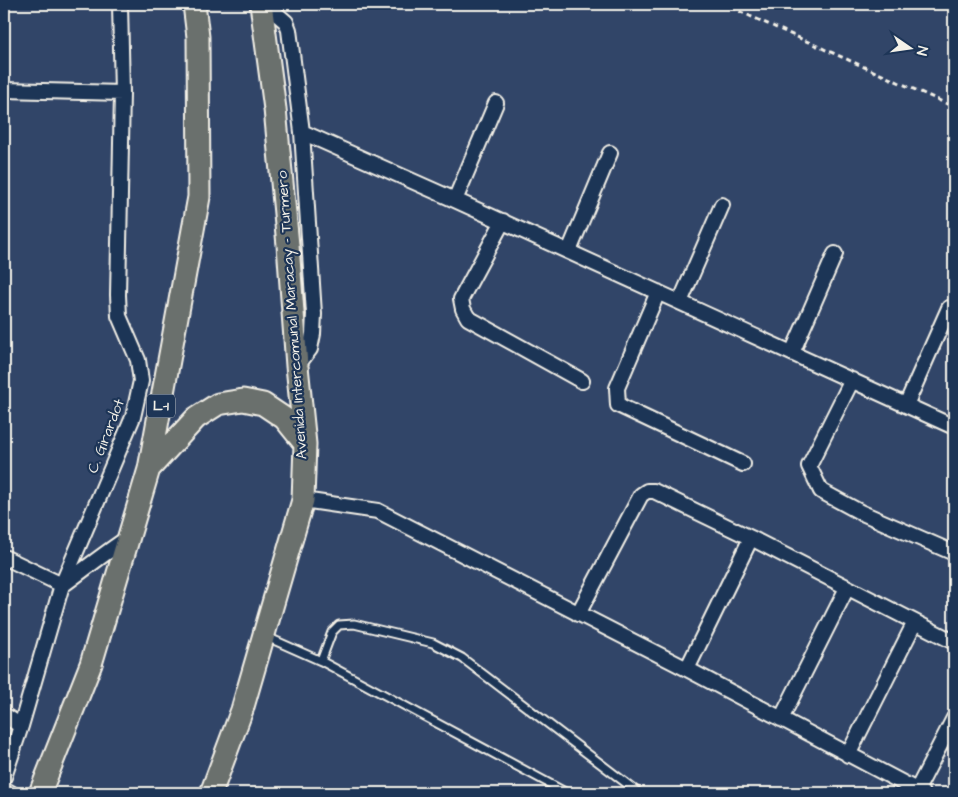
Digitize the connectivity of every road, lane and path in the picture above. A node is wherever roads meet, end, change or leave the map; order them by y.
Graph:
1 (120, 4) edge
2 (194, 4) edge
3 (261, 4) edge
4 (265, 4) edge
5 (723, 4) edge
6 (4, 90) edge
7 (122, 93) junction
8 (496, 103) dead end
9 (954, 107) edge
10 (302, 132) junction
11 (610, 153) dead end
12 (455, 200) junction
13 (722, 205) dead end
14 (503, 221) junction
15 (569, 251) junction
16 (835, 254) dead end
17 (658, 292) junction
18 (680, 302) junction
19 (949, 308) dead end
20 (792, 353) junction
21 (297, 366) junction
22 (582, 380) dead end
23 (852, 380) junction
24 (906, 405) junction
25 (954, 427) edge
26 (305, 444) junction
27 (742, 464) dead end
28 (150, 469) junction
29 (303, 500) junction
30 (129, 537) junction
31 (751, 538) junction
32 (954, 553) edge
33 (4, 557) edge
34 (62, 585) junction
35 (847, 588) junction
36 (578, 614) junction
37 (915, 622) junction
38 (264, 636) junction
39 (954, 642) edge
40 (320, 661) junction
41 (687, 669) junction
42 (4, 715) edge
43 (954, 718) edge
44 (781, 719) junction
45 (21, 726) junction
46 (848, 755) junction
47 (4, 777) edge
48 (4, 788) edge
49 (919, 792) edge
50 (11, 793) edge
51 (40, 793) edge
52 (211, 793) edge
53 (567, 793) edge
54 (639, 793) edge

1 - 7 street, C. Girardot
2 - 28 main road, L-1
3 - 21 main road, Avenida Intercomunal Maracay - Turmero
4 - 10 street
5 - 9 path
6 - 7 street
7 - 34 street, C. Girardot
8 - 12 street
10 - 12 street
10 - 21 street
11 - 15 street
12 - 14 street
13 - 18 street
14 - 15 street
14 - 22 street
15 - 17 street
16 - 20 street
17 - 18 street
17 - 27 street
18 - 20 street
19 - 24 street
20 - 23 street
21 - 26 main road, Avenida Intercomunal Maracay - Turmero
23 - 24 street
23 - 32 street
24 - 25 street
26 - 28 main road
26 - 29 main road, Avenida Intercomunal Maracay - Turmero
28 - 30 main road, L-1
29 - 36 street
29 - 38 main road, Avenida Intercomunal Maracay - Turmero
30 - 34 street
30 - 51 main road, L-1
31 - 35 street
31 - 36 street
31 - 41 street
33 - 34 street
34 - 45 street, C. Girardot
35 - 37 street
35 - 44 street
36 - 41 street
37 - 39 street
37 - 46 street
38 - 40 lane
38 - 52 main road, Avenida Intercomunal Maracay - Turmero
40 - 53 lane
40 - 54 lane
41 - 44 street
42 - 45 street
43 - 49 street
44 - 46 street
45 - 47 street, C. Girardot
46 - 49 street
48 - 50 street

